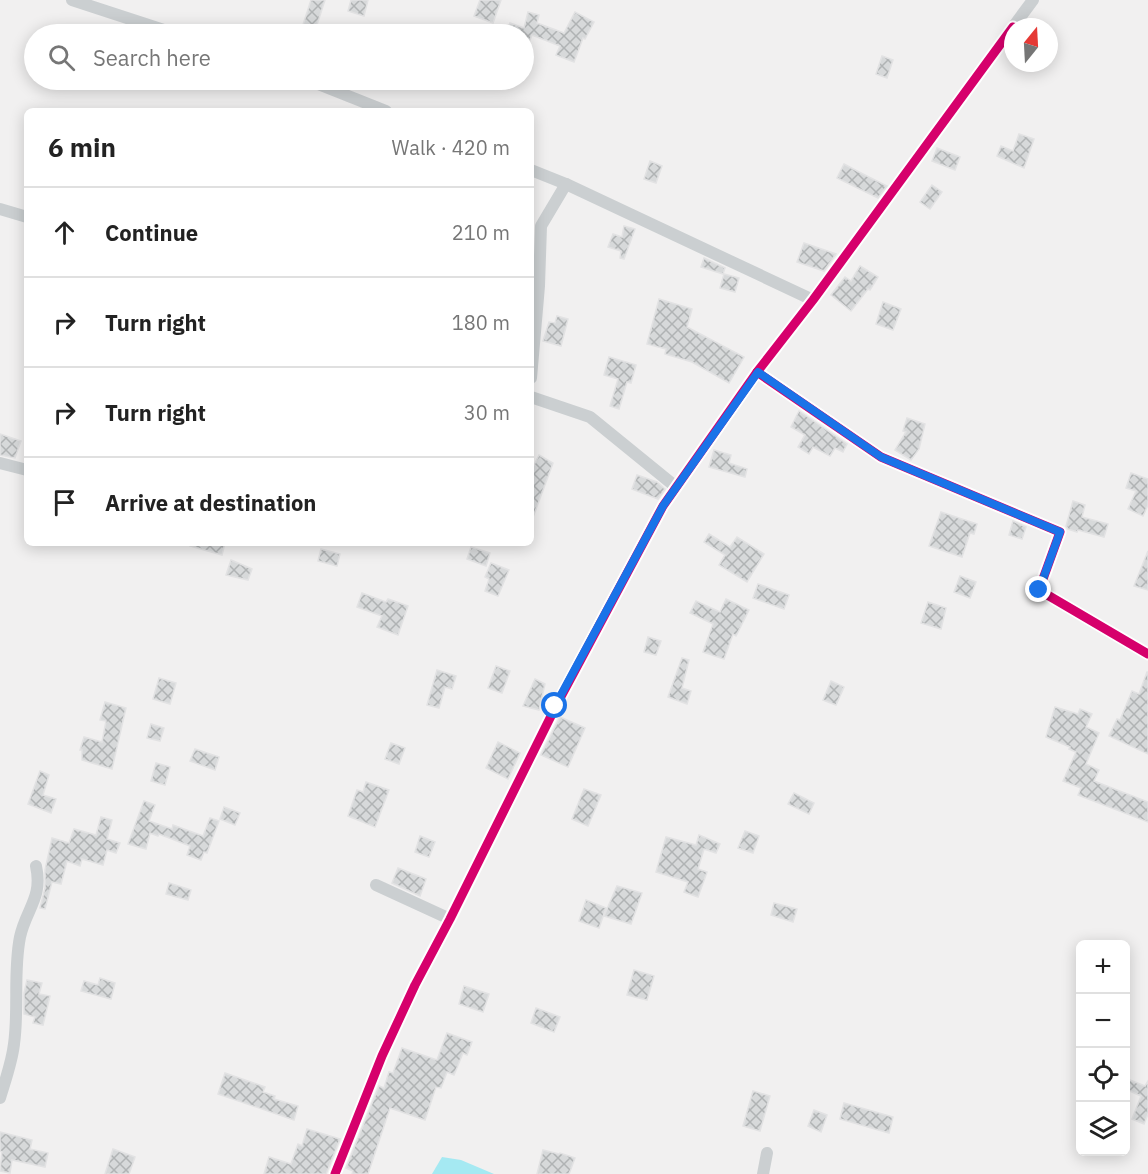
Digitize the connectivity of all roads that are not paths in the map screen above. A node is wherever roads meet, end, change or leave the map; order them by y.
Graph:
1 (72, 0) edge
2 (1033, 0) edge
3 (1020, 18) edge
4 (145, 24) edge
5 (1004, 39) edge
6 (333, 90) edge
7 (378, 108) edge
8 (534, 171) edge
9 (566, 184) junction
10 (0, 209) edge
11 (24, 216) edge
12 (813, 300) junction
13 (534, 347) edge
14 (758, 372) junction
15 (534, 398) edge
16 (0, 463) edge
17 (24, 469) edge
18 (676, 487) junction
19 (1148, 654) edge
20 (36, 866) dead end
21 (376, 885) dead end
22 (450, 919) junction
23 (0, 1098) edge
24 (767, 1153) dead end
25 (335, 1174) edge
26 (763, 1174) edge

1 - 4 street
2 - 3 street
5 - 12 street
6 - 7 street
8 - 9 street
9 - 12 street
9 - 13 street
10 - 11 street
12 - 14 street
14 - 18 street
14 - 19 street
15 - 18 street
16 - 17 street
18 - 22 street
20 - 23 street
21 - 22 street
22 - 25 street
24 - 26 street

